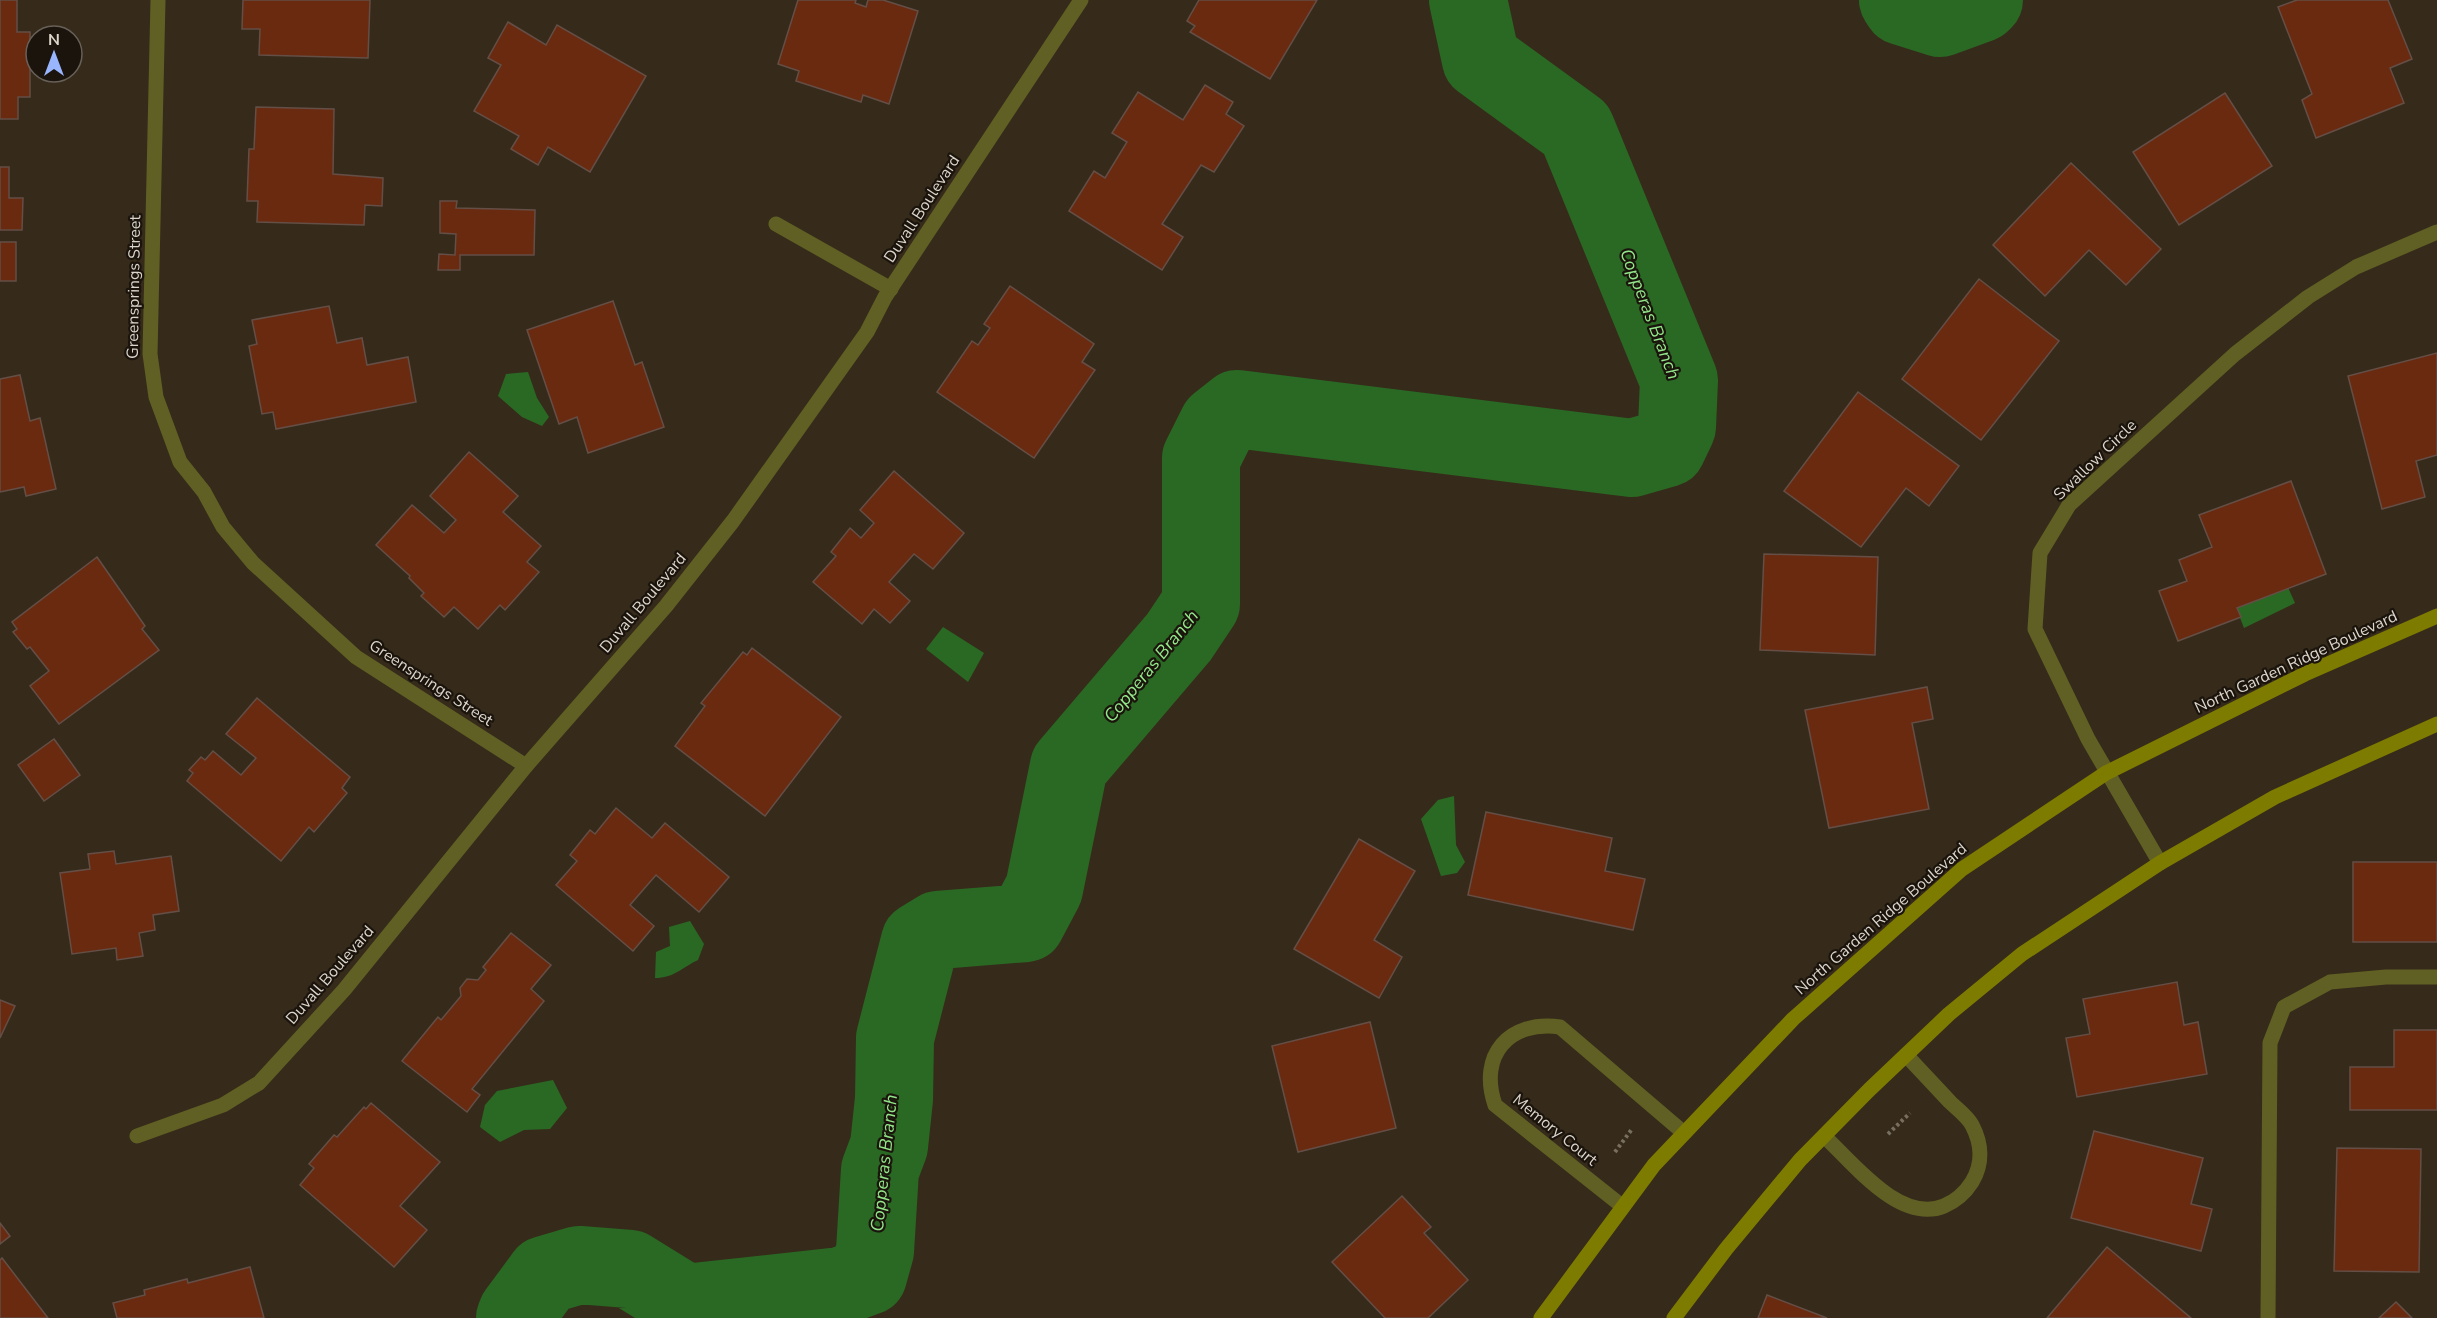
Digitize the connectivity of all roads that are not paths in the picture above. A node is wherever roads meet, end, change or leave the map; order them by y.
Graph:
1 (158, 0) edge
2 (1081, 0) edge
3 (776, 224) dead end
4 (2437, 232) edge
5 (891, 289) junction
6 (2437, 616) edge
7 (2437, 724) edge
8 (526, 766) junction
9 (2106, 773) junction
10 (2160, 863) junction
11 (2437, 977) edge
12 (1906, 1055) junction
13 (1684, 1133) junction
14 (137, 1136) dead end
15 (1824, 1136) junction
16 (1623, 1206) junction
17 (1540, 1318) edge
18 (1674, 1318) edge
19 (2268, 1318) edge

1 - 8 street, Greensprings Street
2 - 5 street, Duvall Boulevard
3 - 5 street
4 - 9 street, Swallow Circle
5 - 8 street, Duvall Boulevard
6 - 9 main road, North Garden Ridge Boulevard
7 - 10 main road
8 - 14 street, Duvall Boulevard
9 - 10 street, Swallow Circle
9 - 13 main road, North Garden Ridge Boulevard
10 - 12 main road
11 - 19 street
12 - 15 main road
12 - 15 street
13 - 16 main road, North Garden Ridge Boulevard
13 - 16 street, Memory Court
15 - 18 main road
16 - 17 main road, North Garden Ridge Boulevard

